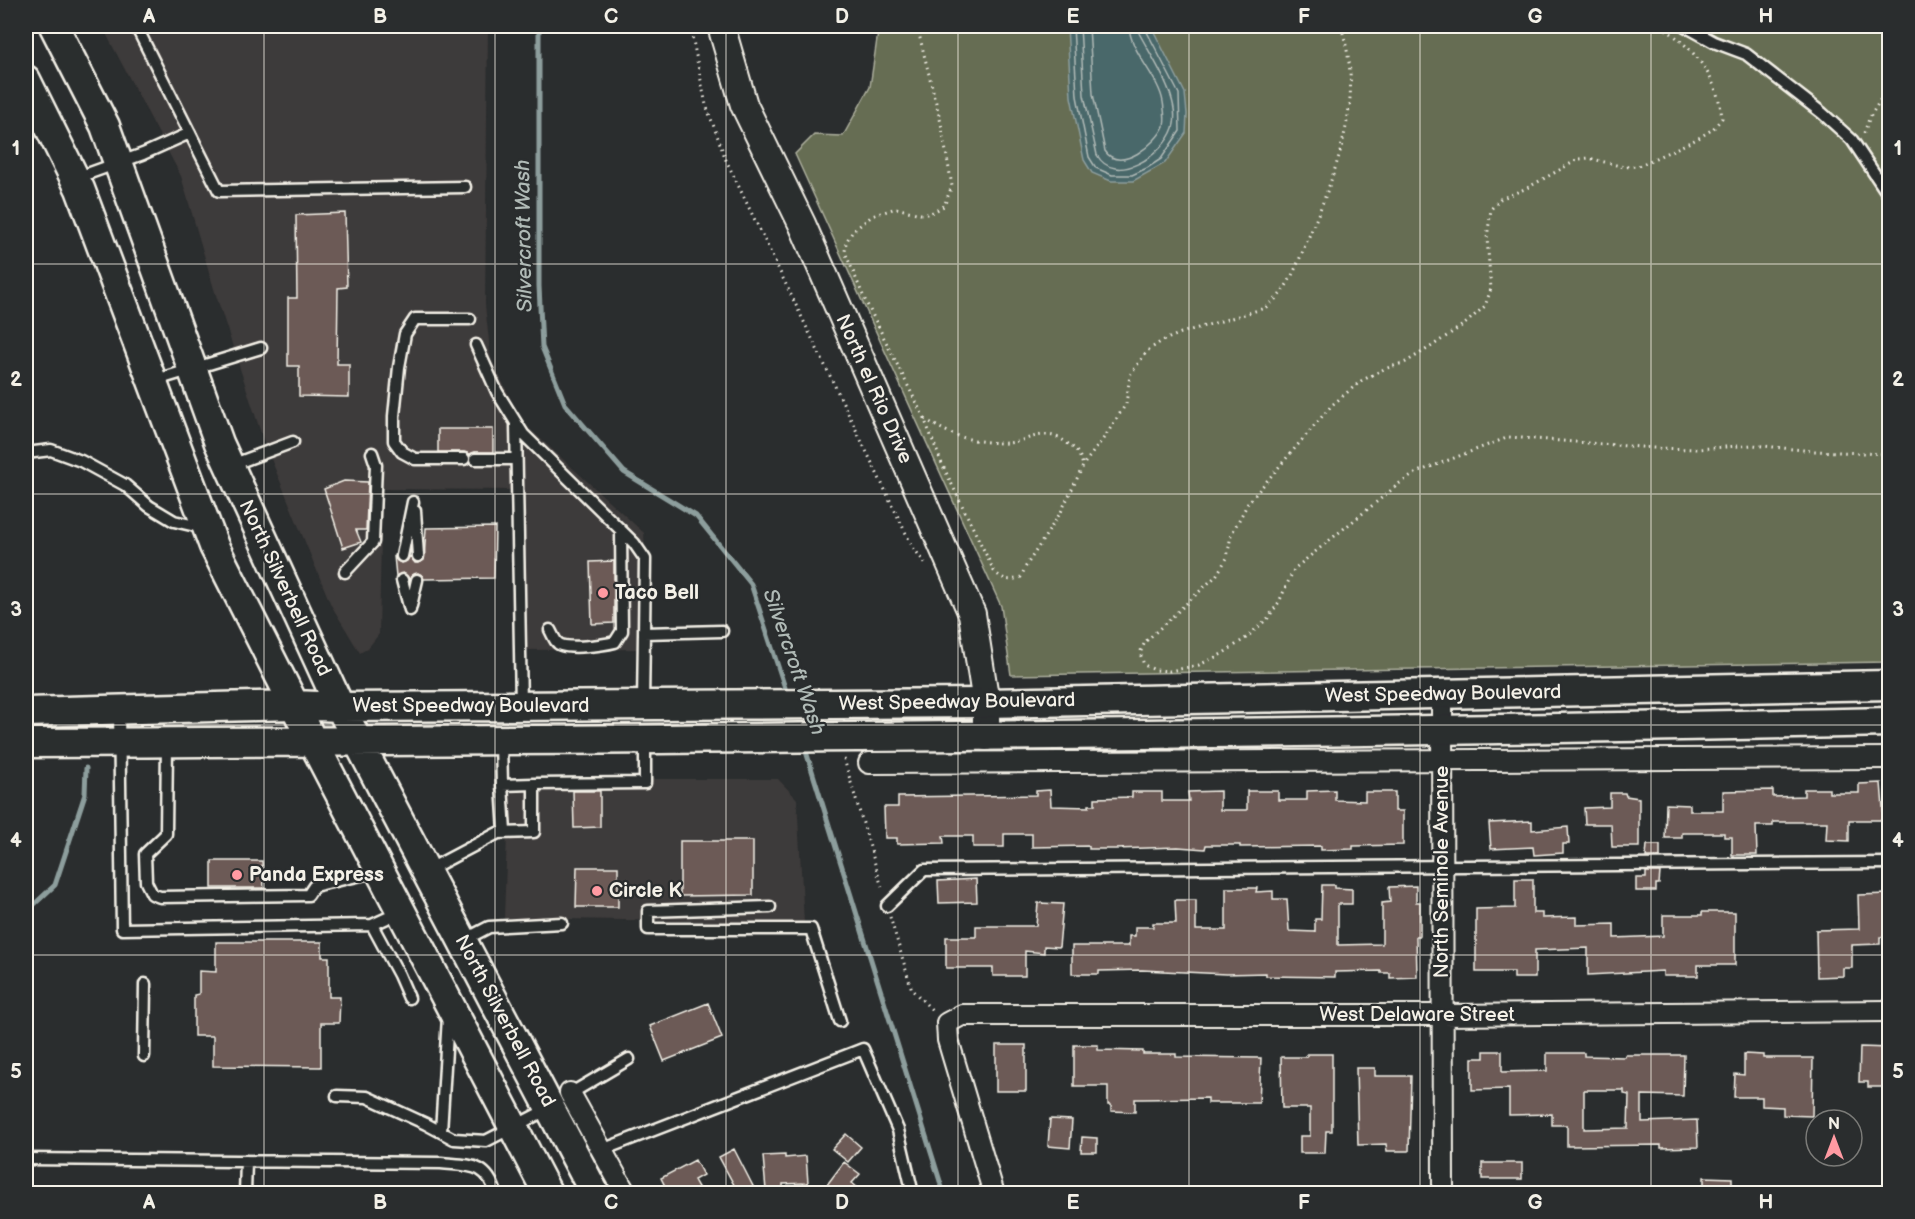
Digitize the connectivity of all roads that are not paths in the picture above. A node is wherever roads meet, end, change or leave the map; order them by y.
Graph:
1 (54, 26) edge
2 (136, 26) edge
3 (720, 26) edge
4 (1685, 26) edge
5 (26, 80) edge
6 (190, 134) junction
7 (118, 162) junction
8 (75, 178) junction
9 (465, 187) dead end
10 (1890, 197) edge
11 (470, 319) dead end
12 (476, 345) dead end
13 (261, 348) dead end
14 (192, 368) junction
15 (152, 381) junction
16 (516, 422) junction
17 (293, 442) dead end
18 (26, 453) edge
19 (372, 453) dead end
20 (516, 459) junction
21 (229, 466) junction
22 (207, 529) junction
23 (621, 530) junction
24 (410, 556) joint
25 (345, 572) dead end
26 (410, 580) dead end
27 (410, 610) dead end
28 (550, 630) dead end
29 (722, 631) dead end
30 (644, 633) junction
31 (1890, 685) edge
32 (1442, 694) junction
33 (986, 703) junction
34 (294, 705) junction
35 (644, 705) junction
36 (521, 706) junction
37 (340, 707) junction
38 (119, 709) junction
39 (26, 712) edge
40 (1890, 722) edge
41 (1442, 731) junction
42 (645, 740) junction
43 (501, 741) junction
44 (167, 742) junction
45 (313, 742) junction
46 (26, 743) edge
47 (120, 743) junction
48 (358, 743) junction
49 (987, 750) junction
50 (1890, 758) edge
51 (1442, 762) junction
52 (869, 763) dead end
53 (534, 784) junction
54 (502, 785) junction
55 (505, 832) junction
56 (1890, 863) edge
57 (1442, 866) junction
58 (380, 871) junction
59 (426, 872) junction
60 (887, 906) dead end
61 (770, 907) dead end
62 (401, 912) junction
63 (562, 923) dead end
64 (372, 924) junction
65 (462, 940) junction
66 (145, 984) dead end
67 (409, 999) dead end
68 (448, 1004) junction
69 (1890, 1011) edge
70 (1442, 1015) junction
71 (840, 1021) dead end
72 (144, 1056) dead end
73 (629, 1059) dead end
74 (337, 1096) dead end
75 (560, 1101) junction
76 (513, 1127) junction
77 (441, 1132) junction
78 (602, 1150) junction
79 (26, 1159) edge
80 (246, 1161) junction
81 (245, 1194) edge
82 (496, 1194) edge
83 (548, 1194) edge
84 (595, 1194) edge
85 (626, 1194) edge
86 (913, 1194) edge
87 (994, 1194) edge
88 (1443, 1194) edge

1 - 7 main road, North Silverbell Road
2 - 6 lane
3 - 33 street, North el Rio Drive
4 - 10 lane
5 - 8 main road, North Silverbell Road
6 - 7 lane
6 - 9 lane
7 - 8 lane
7 - 14 main road, North Silverbell Road
8 - 15 main road, North Silverbell Road
11 - 20 lane
12 - 16 lane
13 - 14 lane
14 - 15 lane
14 - 21 main road, North Silverbell Road
15 - 22 main road, North Silverbell Road
16 - 20 lane
16 - 23 lane
17 - 21 lane
18 - 22 lane
19 - 25 lane
20 - 36 lane
21 - 37 main road, North Silverbell Road
22 - 34 main road, North Silverbell Road
23 - 28 lane
23 - 30 lane
24 - 24 lane
26 - 27 lane
29 - 30 lane
30 - 35 lane
31 - 32 main road, West Speedway Boulevard
32 - 33 main road, West Speedway Boulevard
32 - 41 street, North Seminole Avenue
33 - 35 main road, West Speedway Boulevard
33 - 49 street, North el Rio Drive
34 - 37 main road, West Speedway Boulevard
34 - 38 main road, West Speedway Boulevard
34 - 45 main road, North Silverbell Road
35 - 36 main road, West Speedway Boulevard
35 - 42 main road
36 - 37 main road, West Speedway Boulevard
37 - 48 main road, North Silverbell Road
38 - 39 main road, West Speedway Boulevard
38 - 47 lane
40 - 41 main road, West Speedway Boulevard
41 - 49 main road, West Speedway Boulevard
41 - 51 street, North Seminole Avenue
42 - 43 main road, West Speedway Boulevard
42 - 49 main road, West Speedway Boulevard
42 - 53 lane
43 - 48 main road, West Speedway Boulevard
43 - 54 lane
44 - 45 main road, West Speedway Boulevard
44 - 47 main road, West Speedway Boulevard
44 - 58 lane
45 - 48 main road, West Speedway Boulevard
45 - 58 main road, North Silverbell Road
46 - 47 main road, West Speedway Boulevard
47 - 64 lane
48 - 59 main road, North Silverbell Road
49 - 51 street, West Speedway Boulevard
49 - 52 street, West Speedway Boulevard
50 - 51 street, West Speedway Boulevard
51 - 57 street, North Seminole Avenue
53 - 54 lane
53 - 55 lane
54 - 55 lane
55 - 59 lane
56 - 57 lane
57 - 60 lane
57 - 70 street, North Seminole Avenue
58 - 62 main road, North Silverbell Road
59 - 65 main road, North Silverbell Road
61 - 71 lane
62 - 64 lane
62 - 68 main road, North Silverbell Road
63 - 65 lane
64 - 67 lane
65 - 75 main road, North Silverbell Road
66 - 72 lane
68 - 76 main road, North Silverbell Road
68 - 77 lane
69 - 70 street, West Delaware Street
70 - 87 street, West Delaware Street
70 - 88 street, North Seminole Avenue
73 - 75 lane
74 - 77 lane
75 - 76 lane
75 - 78 street, North Silverbell Road
75 - 84 main road, North Silverbell Road
76 - 77 lane
76 - 83 main road, North Silverbell Road
78 - 85 street, North Silverbell Road
78 - 86 lane
79 - 80 lane
80 - 81 lane
80 - 82 lane

